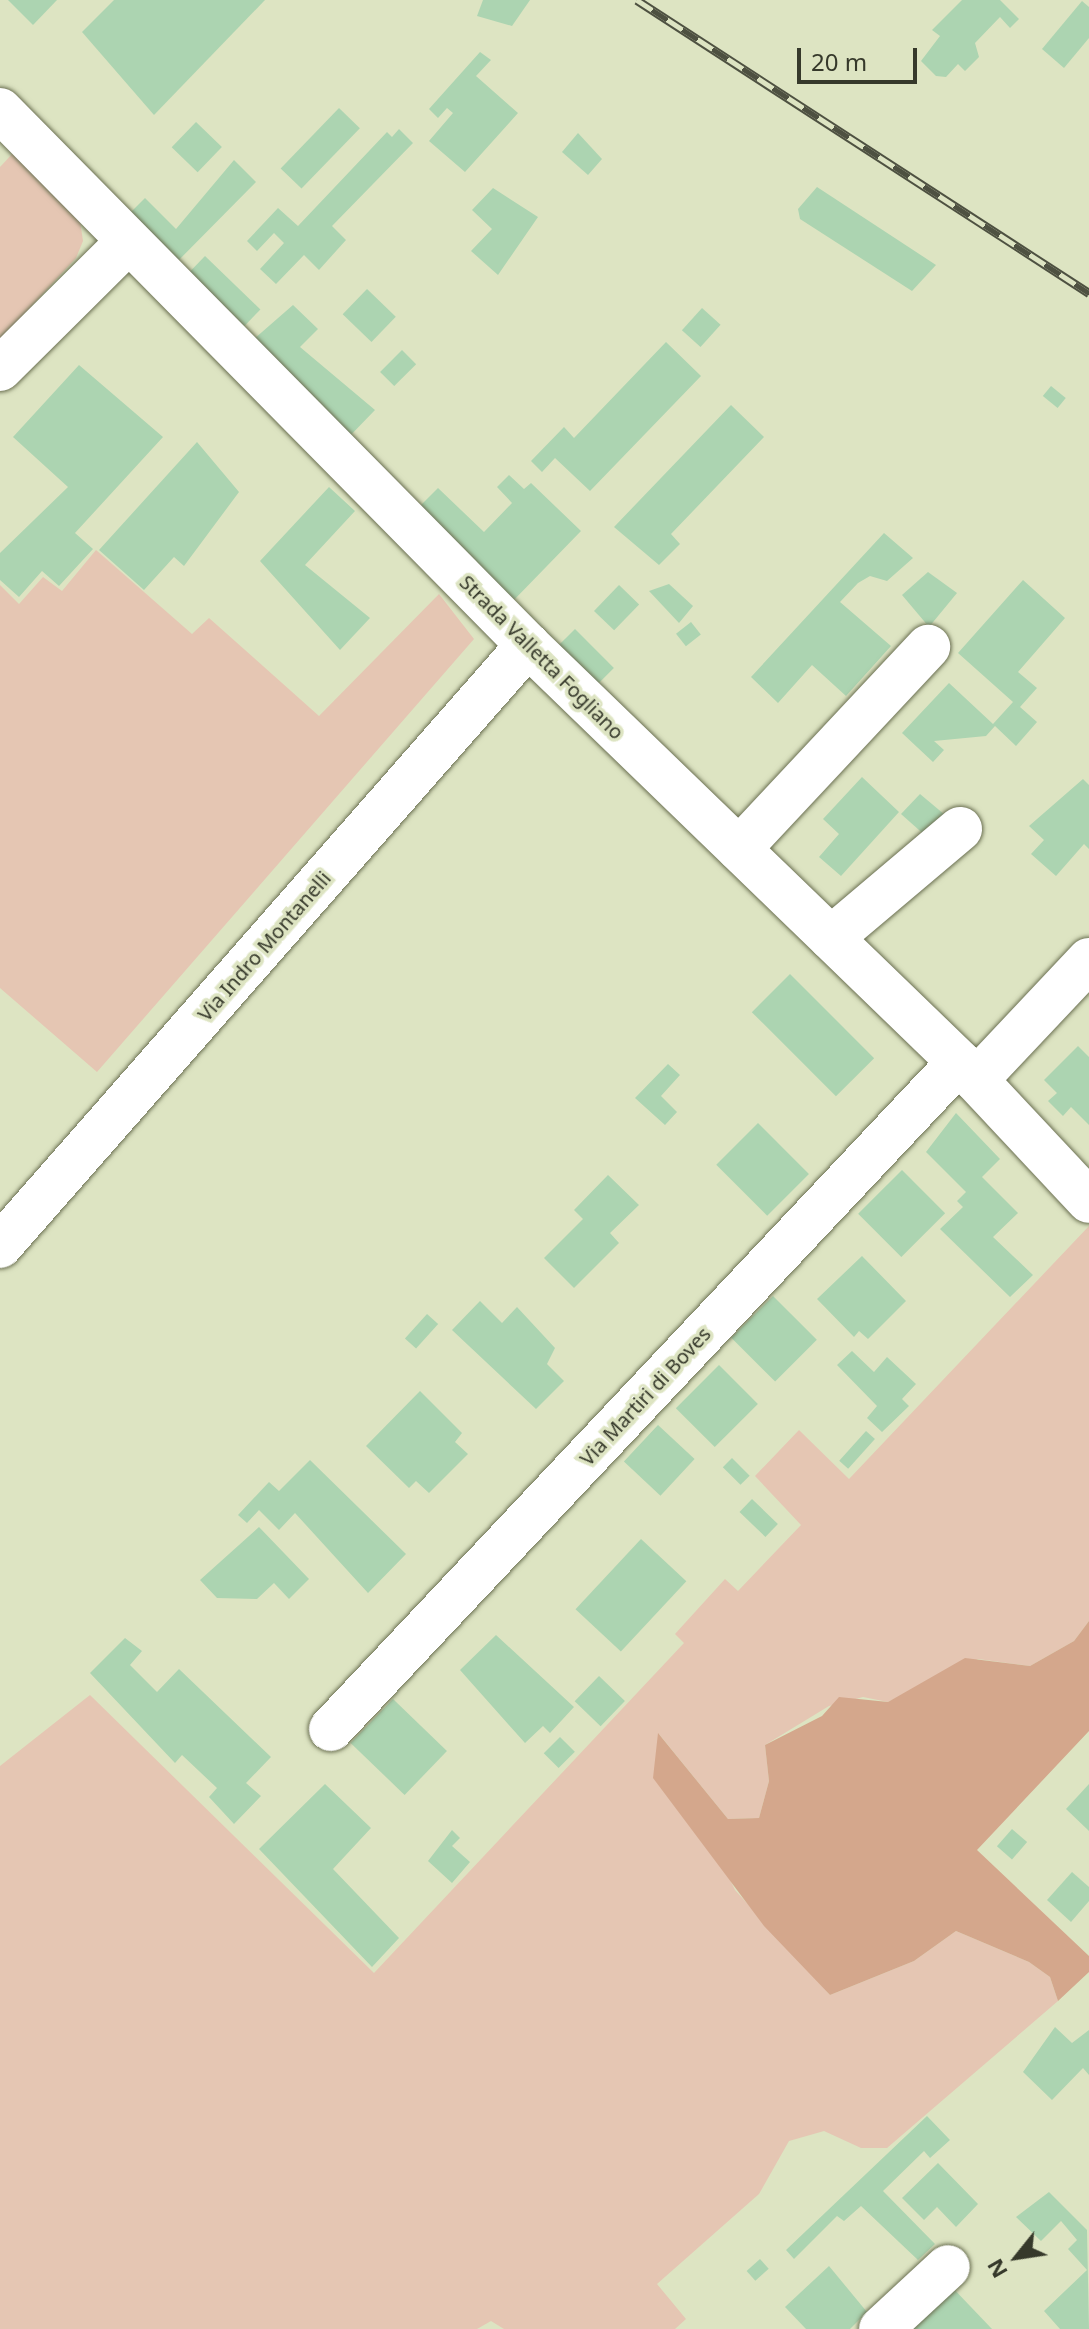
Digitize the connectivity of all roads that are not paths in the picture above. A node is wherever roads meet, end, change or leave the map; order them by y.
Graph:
1 (0, 110) edge
2 (128, 242) junction
3 (0, 369) edge
4 (528, 645) junction
5 (928, 647) dead end
6 (960, 829) dead end
7 (739, 849) junction
8 (831, 938) junction
9 (1089, 960) edge
10 (968, 1071) junction
11 (1089, 1201) edge
12 (0, 1246) edge
13 (331, 1729) dead end
14 (948, 2267) dead end
15 (881, 2329) edge

1 - 2 street, Strada Valletta Fogliano
2 - 3 street
2 - 4 street, Strada Valletta Fogliano
4 - 7 street, Strada Valletta Fogliano
4 - 12 street, Via Indro Montanelli
5 - 7 street
6 - 8 street
7 - 8 street, Strada Valletta Fogliano
8 - 10 street, Strada Valletta Fogliano
9 - 10 street, Via Martiri di Boves
10 - 11 street, Strada Valletta Fogliano
10 - 13 street, Via Martiri di Boves
14 - 15 street

